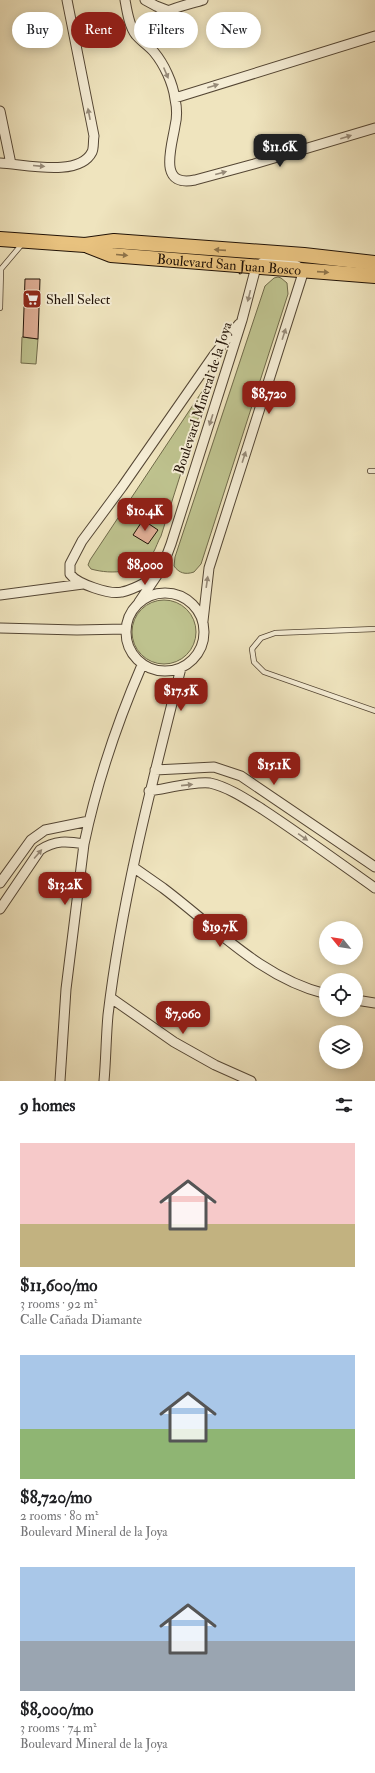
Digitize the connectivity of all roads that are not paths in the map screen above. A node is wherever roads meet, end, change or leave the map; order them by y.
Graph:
1 (67, 0) edge
2 (125, 0) edge
3 (145, 0) edge
4 (203, 0) edge
5 (169, 11) joint
6 (134, 31) edge
7 (375, 36) edge
8 (149, 48) edge
9 (175, 98) junction
10 (0, 111) edge
11 (375, 128) edge
12 (0, 163) edge
13 (11, 164) junction
14 (0, 238) edge
15 (25, 240) junction
16 (85, 245) junction
17 (259, 253) junction
18 (304, 255) junction
19 (280, 258) junction
20 (375, 263) edge
21 (256, 266) junction
22 (304, 270) junction
23 (375, 276) edge
24 (0, 308) edge
25 (242, 320) junction
26 (156, 577) junction
27 (83, 584) junction
28 (0, 595) edge
29 (139, 602) junction
30 (203, 620) junction
31 (0, 628) edge
32 (125, 629) junction
33 (375, 629) edge
34 (142, 665) junction
35 (181, 668) junction
36 (375, 712) edge
37 (155, 770) junction
38 (149, 791) junction
39 (290, 810) junction
40 (89, 821) junction
41 (280, 821) junction
42 (84, 844) junction
43 (132, 867) junction
44 (375, 867) edge
45 (0, 883) edge
46 (375, 888) edge
47 (0, 909) edge
48 (319, 992) edge
49 (111, 998) junction
50 (363, 1001) edge
51 (375, 1003) edge
52 (60, 1081) edge
53 (104, 1081) edge
54 (251, 1081) edge

13 -> 1 street
2 - 6 street
3 - 5 street
4 - 5 street
9 -> 7 street
8 -> 9 street
9 -> 11 street
10 - 13 street
12 - 13 street
14 - 15 main road, Boulevard San Juan Bosco
15 - 16 main road, Boulevard San Juan Bosco
15 - 24 lane
17 -> 16 main road, Boulevard San Juan Bosco
16 -> 21 main road, Boulevard San Juan Bosco
17 - 18 main road, Boulevard San Juan Bosco
17 - 19 street
18 - 19 street
18 - 20 main road, Boulevard San Juan Bosco
19 - 21 street
19 - 22 street
21 - 22 main road, Boulevard San Juan Bosco
21 -> 25 street, Boulevard Mineral de la Joya
22 -> 23 main road, Boulevard San Juan Bosco
30 -> 22 street
25 -> 26 street, Boulevard Mineral de la Joya
25 - 27 street
26 - 27 street
26 - 29 street, Boulevard Mineral de la Joya
27 - 28 street
29 - 30 street
29 - 32 street
30 - 35 street
31 - 32 street
32 - 34 street
33 - 36 lane
34 - 35 street
34 - 40 street
35 - 37 street
37 - 38 street
37 - 39 street
38 -> 41 street
38 - 43 street
39 - 41 street
39 - 44 street
40 - 42 street
40 - 45 street
41 -> 46 street
47 -> 42 street
42 - 52 street
43 - 48 street
43 - 49 street
49 - 53 street
49 - 54 street
50 - 51 street

